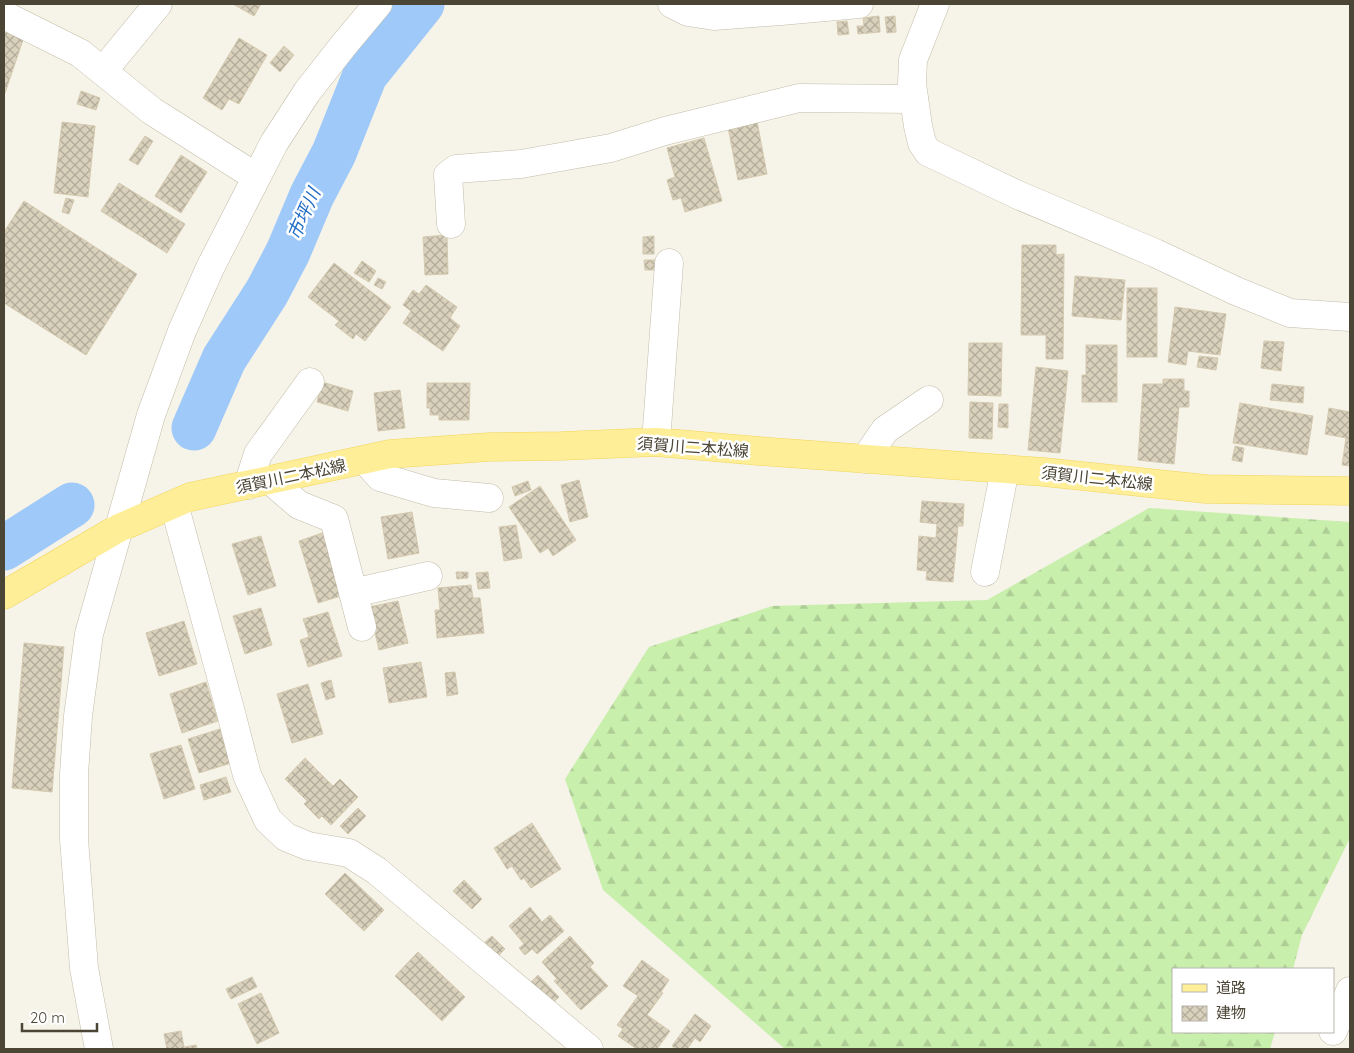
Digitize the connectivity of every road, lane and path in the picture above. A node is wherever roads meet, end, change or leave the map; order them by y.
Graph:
1 (158, 4) edge
2 (378, 4) edge
3 (672, 4) edge
4 (859, 4) edge
5 (935, 4) edge
6 (4, 15) edge
7 (103, 71) junction
8 (914, 99) junction
9 (256, 176) junction
10 (451, 224) dead end
11 (669, 263) dead end
12 (1350, 317) edge
13 (310, 382) dead end
14 (929, 400) dead end
15 (656, 442) junction
16 (865, 459) junction
17 (365, 460) junction
18 (1005, 469) junction
19 (259, 483) junction
20 (1350, 491) edge
21 (489, 498) dead end
22 (174, 504) junction
23 (119, 528) junction
24 (985, 572) dead end
25 (428, 576) dead end
26 (353, 593) junction
27 (4, 595) edge
28 (362, 627) dead end
29 (1350, 991) edge
30 (1334, 1029) edge
31 (1332, 1033) edge
32 (99, 1049) edge
33 (589, 1049) edge
34 (1325, 1049) edge

1 - 7 street
2 - 9 street
3 - 4 street
5 - 8 street
6 - 7 street
7 - 9 street
8 - 10 street
8 - 12 street
9 - 23 street
11 - 15 street
13 - 19 street
14 - 16 street
15 - 16 main road, 須賀川二本松線
15 - 17 main road, 須賀川二本松線
16 - 18 main road, 須賀川二本松線
17 - 19 main road, 須賀川二本松線
17 - 21 street
18 - 20 main road, 須賀川二本松線
18 - 24 street
19 - 22 main road, 須賀川二本松線
19 - 26 street
22 - 23 main road, 須賀川二本松線
22 - 33 street
23 - 27 main road, 須賀川二本松線
23 - 32 street
25 - 26 street
26 - 28 street
29 - 30 street
31 - 34 street

